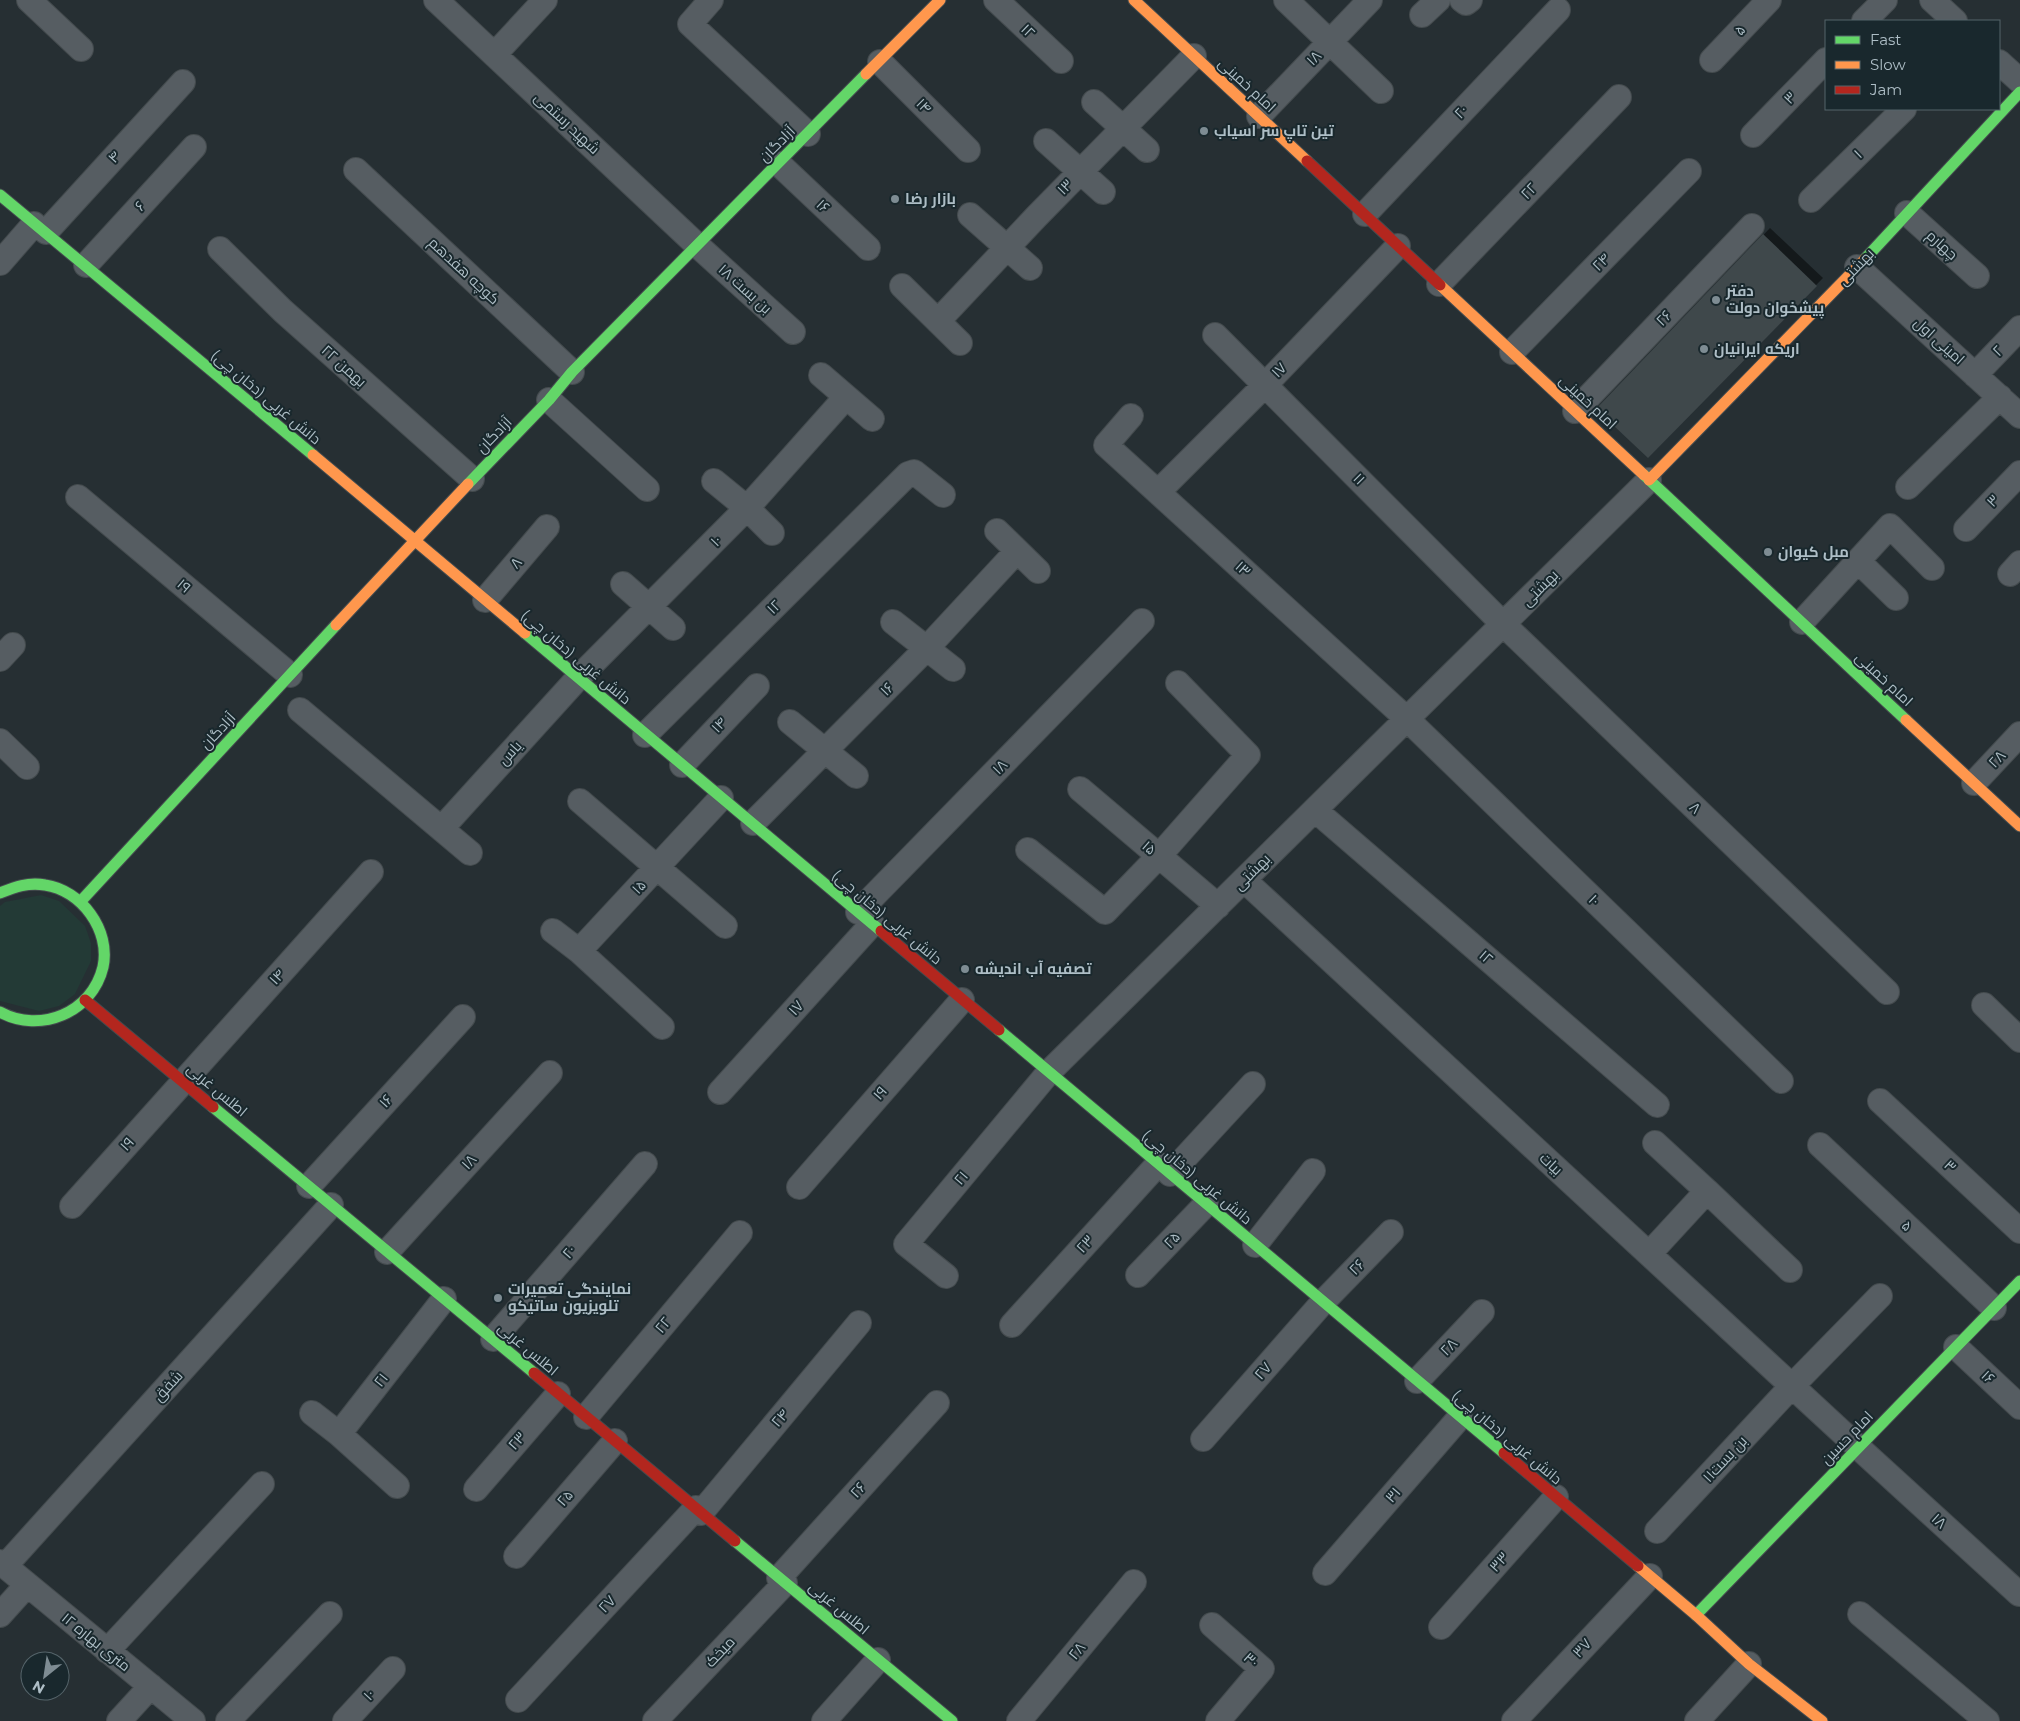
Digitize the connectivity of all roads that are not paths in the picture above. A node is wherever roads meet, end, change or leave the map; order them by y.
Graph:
1 (29, 0) edge
2 (436, 0) edge
3 (546, 0) edge
4 (710, 0) edge
5 (940, 0) edge
6 (996, 0) edge
7 (1134, 0) edge
8 (1286, 0) edge
9 (1370, 0) edge
10 (1462, 0) edge
11 (1470, 0) edge
12 (1769, 0) edge
13 (1884, 0) edge
14 (1932, 0) edge
15 (1558, 10) dead end
16 (1865, 20) edge
17 (1954, 20) edge
18 (1330, 42) junction
19 (81, 49) dead end
20 (496, 54) junction
21 (1194, 56) junction
22 (1712, 60) dead end
23 (1061, 61) dead end
24 (1825, 61) edge
25 (880, 62) junction
26 (2000, 63) edge
27 (2020, 81) edge
28 (183, 82) dead end
29 (1380, 91) dead end
30 (2020, 92) edge
31 (1619, 97) dead end
32 (1094, 102) dead end
33 (1903, 110) edge
34 (1259, 116) junction
35 (1123, 128) junction
36 (808, 134) junction
37 (1753, 135) dead end
38 (1046, 141) dead end
39 (194, 147) dead end
40 (968, 150) dead end
41 (1147, 150) dead end
42 (779, 164) junction
43 (356, 170) dead end
44 (1689, 171) dead end
45 (1080, 172) junction
46 (1103, 192) dead end
47 (0, 195) edge
48 (1811, 200) dead end
49 (1907, 213) junction
50 (1364, 214) junction
51 (970, 215) dead end
52 (1752, 226) dead end
53 (40, 228) junction
54 (698, 246) junction
55 (1398, 246) junction
56 (868, 248) dead end
57 (1007, 248) junction
58 (220, 249) dead end
59 (0, 263) edge
60 (86, 265) junction
61 (1857, 267) junction
62 (1030, 268) dead end
63 (1977, 276) dead end
64 (1439, 284) junction
65 (902, 286) dead end
66 (938, 321) junction
67 (2020, 328) edge
68 (793, 332) dead end
69 (1215, 334) dead end
70 (960, 343) dead end
71 (1512, 352) junction
72 (572, 372) junction
73 (821, 375) dead end
74 (1975, 375) junction
75 (1265, 385) junction
76 (846, 397) junction
77 (2000, 397) junction
78 (549, 400) junction
79 (1575, 411) junction
80 (1131, 416) dead end
81 (2020, 416) edge
82 (872, 420) dead end
83 (2020, 473) edge
84 (472, 479) junction
85 (1649, 480) junction
86 (714, 481) dead end
87 (1908, 487) dead end
88 (647, 489) dead end
89 (1158, 492) junction
90 (943, 495) dead end
91 (78, 497) dead end
92 (747, 508) junction
93 (547, 527) dead end
94 (1966, 529) dead end
95 (996, 531) dead end
96 (772, 533) dead end
97 (414, 540) junction
98 (1017, 551) junction
99 (1858, 561) junction
100 (1932, 568) dead end
101 (1038, 571) dead end
102 (623, 584) dead end
103 (1896, 598) dead end
104 (485, 600) junction
105 (649, 608) junction
106 (1142, 621) dead end
107 (893, 622) dead end
108 (1802, 622) junction
109 (1503, 624) junction
110 (673, 628) dead end
111 (927, 648) junction
112 (952, 669) dead end
113 (290, 674) junction
114 (578, 678) junction
115 (1178, 683) dead end
116 (756, 686) dead end
117 (300, 710) dead end
118 (1407, 719) junction
119 (790, 722) dead end
120 (2020, 734) edge
121 (645, 735) junction
122 (0, 741) edge
123 (825, 752) junction
124 (682, 765) junction
125 (27, 767) dead end
126 (856, 776) dead end
127 (1974, 783) junction
128 (1080, 789) dead end
129 (721, 798) junction
130 (580, 801) dead end
131 (1315, 810) junction
132 (753, 824) junction
133 (2020, 826) edge
134 (442, 828) junction
135 (1028, 850) dead end
136 (470, 853) dead end
137 (1159, 856) junction
138 (658, 866) junction
139 (371, 872) dead end
140 (1244, 880) junction
141 (0, 893) edge
142 (81, 901) junction
143 (1218, 906) junction
144 (865, 918) junction
145 (725, 926) dead end
146 (553, 931) dead end
147 (579, 951) junction
148 (1887, 992) dead end
149 (85, 1000) junction
150 (962, 1000) junction
151 (1984, 1005) dead end
152 (0, 1012) edge
153 (463, 1017) dead end
154 (662, 1028) dead end
155 (2020, 1040) edge
156 (1049, 1072) junction
157 (550, 1073) dead end
158 (1782, 1080) dead end
159 (183, 1082) junction
160 (1253, 1084) dead end
161 (720, 1092) dead end
162 (1880, 1101) dead end
163 (1657, 1105) dead end
164 (1656, 1143) dead end
165 (1820, 1145) dead end
166 (645, 1164) dead end
167 (1164, 1169) junction
168 (1313, 1171) dead end
169 (309, 1186) junction
170 (799, 1187) dead end
171 (1707, 1191) junction
172 (1206, 1204) junction
173 (331, 1205) junction
174 (72, 1206) dead end
175 (2020, 1231) edge
176 (1390, 1232) dead end
177 (740, 1233) dead end
178 (1255, 1245) junction
179 (387, 1252) junction
180 (1649, 1254) junction
181 (1790, 1270) dead end
182 (1138, 1275) dead end
183 (946, 1276) dead end
184 (2020, 1281) edge
185 (1880, 1296) dead end
186 (444, 1299) junction
187 (1323, 1302) junction
188 (1994, 1308) junction
189 (1482, 1312) dead end
190 (860, 1323) dead end
191 (1012, 1325) dead end
192 (493, 1339) junction
193 (1956, 1347) junction
194 (1417, 1381) junction
195 (1792, 1386) junction
196 (558, 1394) junction
197 (937, 1403) dead end
198 (2020, 1408) edge
199 (312, 1414) dead end
200 (586, 1417) junction
201 (1460, 1417) junction
202 (339, 1434) junction
203 (1203, 1439) dead end
204 (615, 1441) junction
205 (1859, 1448) junction
206 (262, 1484) dead end
207 (397, 1486) dead end
208 (476, 1489) dead end
209 (1556, 1497) junction
210 (698, 1511) junction
211 (1657, 1531) dead end
212 (516, 1556) dead end
213 (2, 1564) edge
214 (1325, 1573) dead end
215 (1650, 1576) junction
216 (782, 1580) junction
217 (1134, 1582) dead end
218 (27, 1585) junction
219 (2019, 1594) edge
220 (0, 1614) edge
221 (330, 1614) dead end
222 (1860, 1614) dead end
223 (1696, 1615) junction
224 (1212, 1625) dead end
225 (1441, 1626) dead end
226 (107, 1651) junction
227 (878, 1660) junction
228 (1749, 1664) junction
229 (393, 1668) dead end
230 (151, 1686) junction
231 (518, 1700) dead end
232 (119, 1721) edge
233 (193, 1721) edge
234 (228, 1721) edge
235 (345, 1721) edge
236 (655, 1721) edge
237 (824, 1721) edge
238 (952, 1721) edge
239 (1019, 1721) edge
240 (1218, 1721) edge
241 (1514, 1721) edge
242 (1697, 1721) edge
243 (1822, 1721) edge
244 (1987, 1721) edge

1 - 19 street
2 - 20 street, شهید رستمی
3 - 20 street
4 - 36 street
5 - 25 street, آزادگان
6 - 23 street, ۱۲
7 - 21 street, امام خمینی
8 - 18 street
9 - 18 street, ۱۸
10 - 11 street
12 - 22 street, ۵
13 - 16 street
14 - 17 street
15 - 50 street, ۲۰
18 - 29 street
18 - 34 street, ۱۸
20 - 54 street, شهید رستمی
21 - 34 street, امام خمینی
21 - 35 street, ۱۳
24 - 37 street, ۳
25 - 36 street, آزادگان
25 - 40 street, ۱۴
26 - 27 street
28 - 53 street, ۴
30 - 49 street, بهشتی
31 - 64 street, ۲۲
32 - 35 street
33 - 48 street, ۱
34 - 50 street, امام خمینی
35 - 41 street
35 - 45 street, ۱۳
36 - 42 street, آزادگان
38 - 45 street
39 - 60 street, ۶
42 - 54 street, آزادگان
42 - 56 street, ۱۶
43 - 72 street, کوچه هفدهم
44 - 71 street, ۲۴
45 - 46 street
45 - 57 street, ۱۳
47 - 53 street, دانش غربی (دخان چی)
49 - 61 street, بهشتی
49 - 63 street, چهارم
50 - 55 street, امام خمینی
51 - 57 street
52 - 79 street, ۲۶
53 - 59 street, ۴
53 - 60 street, دانش غربی (دخان چی)
54 - 68 street, بن بست ۱۸
54 - 72 street, آزادگان
55 - 64 street, امام خمینی
55 - 75 street, ۱۷
57 - 62 street
57 - 66 street, ۱۳
58 - 84 street, ۲۲ بهمن
60 - 97 street, دانش غربی (دخان چی)
61 - 74 street, امینی اول
61 - 85 street, بهشتی
64 - 71 street, امام خمینی
65 - 66 street
66 - 70 street
67 - 74 street, ۲
69 - 75 street, ۱۱
71 - 79 street, امام خمینی
72 - 78 street, آزادگان
73 - 76 street
74 - 77 street, امینی اول
75 - 89 street, ۱۷
75 - 109 street, ۱۱
76 - 82 street
76 - 92 street, ۱۰
77 - 81 street, امینی اول
77 - 87 street
78 - 84 street, آزادگان
78 - 88 street
79 - 85 street, امام خمینی
80 - 89 street, ۱۳
83 - 94 street, ۳
84 - 97 street, آزادگان
85 - 108 street, امام خمینی
85 - 109 street, بهشتی
86 - 92 street
89 - 118 street, ۱۳
90 - 121 street, ۱۲
91 - 113 street, ۱۹
92 - 96 street
92 - 105 street, ۱۰
93 - 104 street, ۸
95 - 98 street
97 - 104 street, دانش غربی (دخان چی)
97 - 113 street, آزادگان
98 - 101 street
98 - 111 street, ۱۶
99 - 100 street
99 - 103 street
99 - 108 street
102 - 105 street
104 - 114 street, دانش غربی (دخان چی)
105 - 110 street
105 - 114 street, ۱۰
106 - 144 street, ۱۸
107 - 111 street
108 - 127 street, امام خمینی
109 - 118 street, بهشتی
109 - 148 street, ۸
111 - 112 street
111 - 123 street, ۱۶
113 - 142 street, آزادگان
114 - 121 street, دانش غربی (دخان چی)
114 - 134 street, یاس
115 - 137 street
116 - 124 street, ۱۴
117 - 134 street
118 - 131 street, بهشتی
118 - 158 street, ۱۰
119 - 123 street
120 - 127 street, ۲۸
121 - 124 street, دانش غربی (دخان چی)
122 - 125 street
123 - 126 street
123 - 132 street, ۱۶
124 - 129 street, دانش غربی (دخان چی)
127 - 133 street, امام خمینی
128 - 137 street, ۱۵
129 - 132 street, دانش غربی (دخان چی)
129 - 138 street, ۱۵
130 - 138 street
131 - 140 street, بهشتی
131 - 163 street, ۱۲
132 - 144 street, دانش غربی (دخان چی)
134 - 136 street
135 - 137 street
137 - 143 street, ۱۵
138 - 145 street
138 - 147 street, ۱۵
139 - 159 street, ۱۴
140 - 143 street, بهشتی
140 - 180 street, بیات
141 - 142 street
142 - 149 street
143 - 156 street, بهشتی
144 - 150 street, دانش غربی (دخان چی)
144 - 161 street, ۱۷
146 - 147 street
147 - 154 street
149 - 152 street
149 - 159 street, اطلس غربی
150 - 156 street, دانش غربی (دخان چی)
150 - 170 street, ۱۹
151 - 155 street
153 - 169 street, ۱۶
156 - 167 street, دانش غربی (دخان چی)
156 - 183 street, ۲۱
157 - 179 street, ۱۸
159 - 169 street, اطلس غربی
159 - 174 street, ۱۹
160 - 167 street, ۲۳
162 - 175 street, ۳
164 - 171 street
165 - 188 street, ۵
166 - 192 street, ۲۰
167 - 172 street, دانش غربی (دخان چی)
167 - 191 street, ۲۳
168 - 178 street
169 - 173 street, اطلس غربی
171 - 180 street
171 - 181 street
172 - 178 street, دانش غربی (دخان چی)
172 - 182 street, ۲۵
173 - 179 street, اطلس غربی
173 - 213 street, شفق
176 - 187 street, ۲۶
177 - 200 street, ۲۲
178 - 187 street, دانش غربی (دخان چی)
179 - 186 street, اطلس غربی
180 - 195 street, بیات
184 - 188 street, امام حسین
185 - 195 street, بن بست۱۱
186 - 192 street, اطلس غربی
186 - 202 street, ۲۱
187 - 194 street, دانش غربی (دخان چی)
187 - 203 street, ۲۷
188 - 193 street, امام حسین
189 - 194 street, ۲۸
190 - 210 street, ۲۴
192 - 196 street, اطلس غربی
193 - 198 street, ۱۶
193 - 205 street, امام حسین
194 - 201 street, دانش غربی (دخان چی)
195 - 205 street, بیات
195 - 211 street, بن بست۱۱
196 - 200 street, اطلس غربی
196 - 208 street, ۲۳
197 - 216 street, ۲۶
199 - 202 street
200 - 204 street, اطلس غربی
201 - 209 street, دانش غربی (دخان چی)
201 - 214 street, ۳۱
202 - 207 street
204 - 210 street, اطلس غربی
204 - 212 street, ۲۵
205 - 219 street, ۱۸
205 - 223 street, امام حسین
206 - 226 street
209 - 215 street, دانش غربی (دخان چی)
209 - 225 street, ۳۳
210 - 216 street, اطلس غربی
210 - 231 street, ۲۷
213 - 218 street, ۱۲ متری بهاره
215 - 223 street, دانش غربی (دخان چی)
215 - 241 street, ۳۷
216 - 227 street, اطلس غربی
216 - 236 street, میخک
217 - 239 street, ۲۸
218 - 220 street
218 - 226 street, ۱۲ متری بهاره
221 - 234 street
222 - 244 street
223 - 228 street, دانش غربی (دخان چی)
224 - 240 street, ۳۰
226 - 230 street, ۱۲ متری بهاره
227 - 237 street
227 - 238 street, اطلس غربی
228 - 242 street
228 - 243 street, دانش غربی (دخان چی)
229 - 235 street, ۱۰
230 - 232 street
230 - 233 street, ۱۲ متری بهاره

